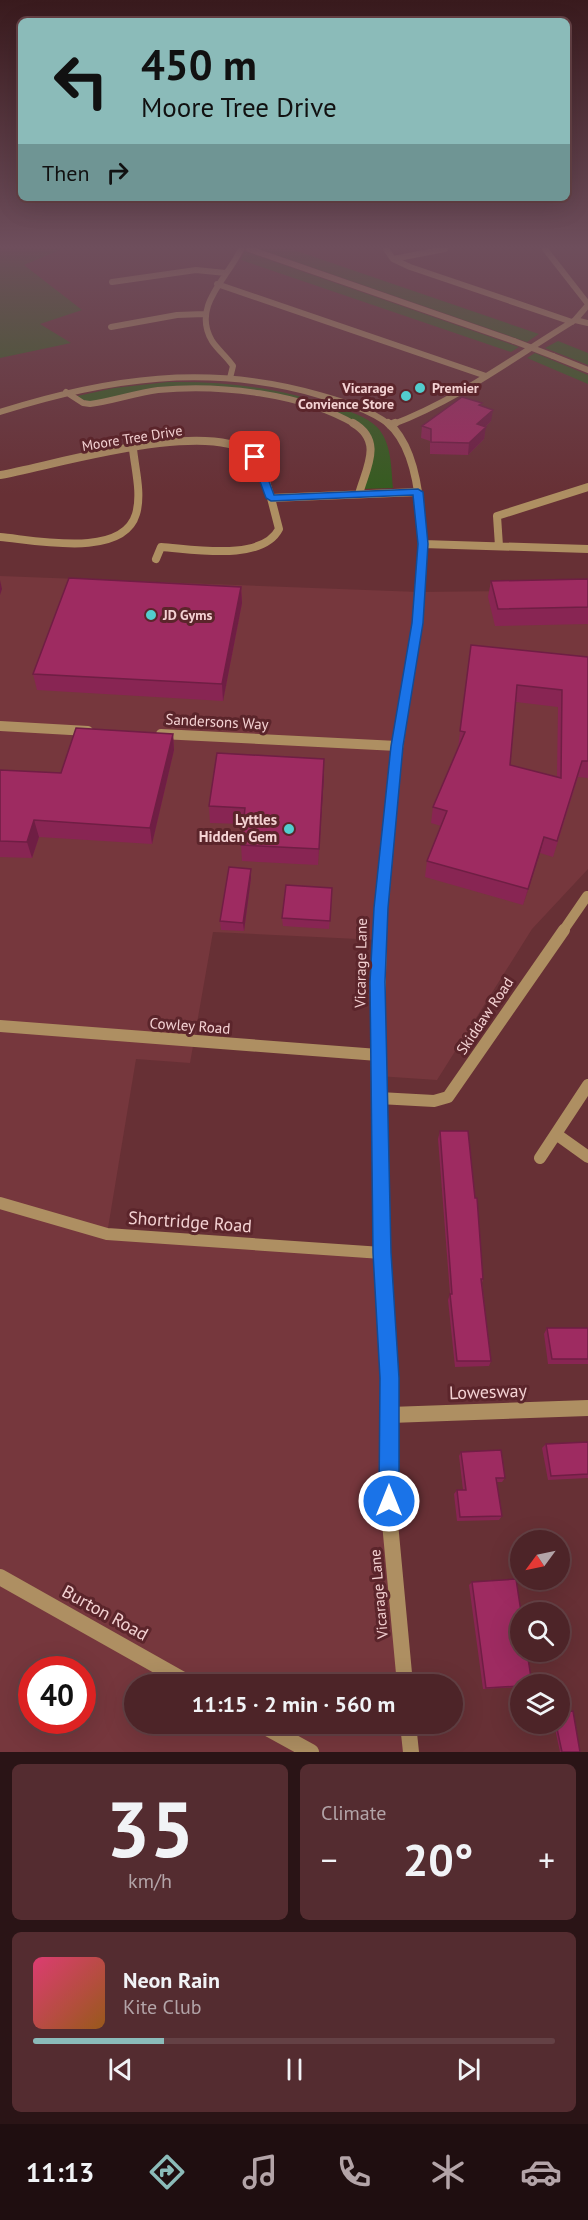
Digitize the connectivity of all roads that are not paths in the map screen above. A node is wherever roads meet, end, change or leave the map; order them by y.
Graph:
1 (209, 331) edge
2 (354, 331) edge
3 (484, 331) edge
4 (558, 331) edge
5 (588, 370) edge
6 (486, 376) junction
7 (230, 378) junction
8 (66, 392) junction
9 (0, 412) edge
10 (369, 412) junction
11 (419, 416) junction
12 (390, 426) junction
13 (402, 438) junction
14 (134, 449) junction
15 (0, 475) edge
16 (588, 488) edge
17 (418, 492) junction
18 (360, 494) junction
19 (271, 498) junction
20 (0, 537) edge
21 (423, 544) junction
22 (499, 546) junction
23 (588, 549) edge
24 (156, 559) dead end
25 (0, 726) edge
26 (93, 731) edge
27 (152, 734) edge
28 (397, 746) junction
29 (587, 896) edge
30 (0, 1026) edge
31 (378, 1055) junction
32 (588, 1085) edge
33 (379, 1098) junction
34 (556, 1134) junction
35 (588, 1157) edge
36 (540, 1158) dead end
37 (0, 1203) edge
38 (382, 1253) junction
39 (588, 1408) edge
40 (390, 1415) junction
41 (0, 1577) edge
42 (172, 1674) edge
43 (404, 1674) edge
44 (278, 1734) edge
45 (409, 1734) edge
46 (311, 1752) edge
47 (411, 1752) edge

1 - 7 street
2 - 6 street
3 - 5 street, bridge
4 - 6 street
6 - 11 street
7 - 8 street
7 - 10 street
8 - 9 street
8 - 18 street
10 - 11 street
10 - 12 street, Vicarage Lane
11 - 12 street
11 - 13 street
12 - 13 street, Vicarage Lane
13 - 17 street, Vicarage Lane
14 - 15 street, Moore Tree Drive
14 - 19 street, Moore Tree Drive
14 - 20 street
16 - 22 street
17 - 18 street
17 - 21 street, Vicarage Lane
18 - 19 street
19 - 24 street, Moore Tree Drive
21 - 22 street
21 - 28 street, Vicarage Lane
22 - 23 street
25 - 26 street
27 - 28 street, Sandersons Way
28 - 31 street, Vicarage Lane
29 - 33 street, Skiddaw Road
30 - 31 street, Cowley Road
31 - 33 street, Vicarage Lane
32 - 34 street
33 - 38 street, Vicarage Lane
34 - 35 street
34 - 36 street
37 - 38 street, Shortridge Road
38 - 40 street, Vicarage Lane
39 - 40 street, Lowesway
40 - 43 street, Vicarage Lane
41 - 42 street, Burton Road
44 - 46 street
45 - 47 street

